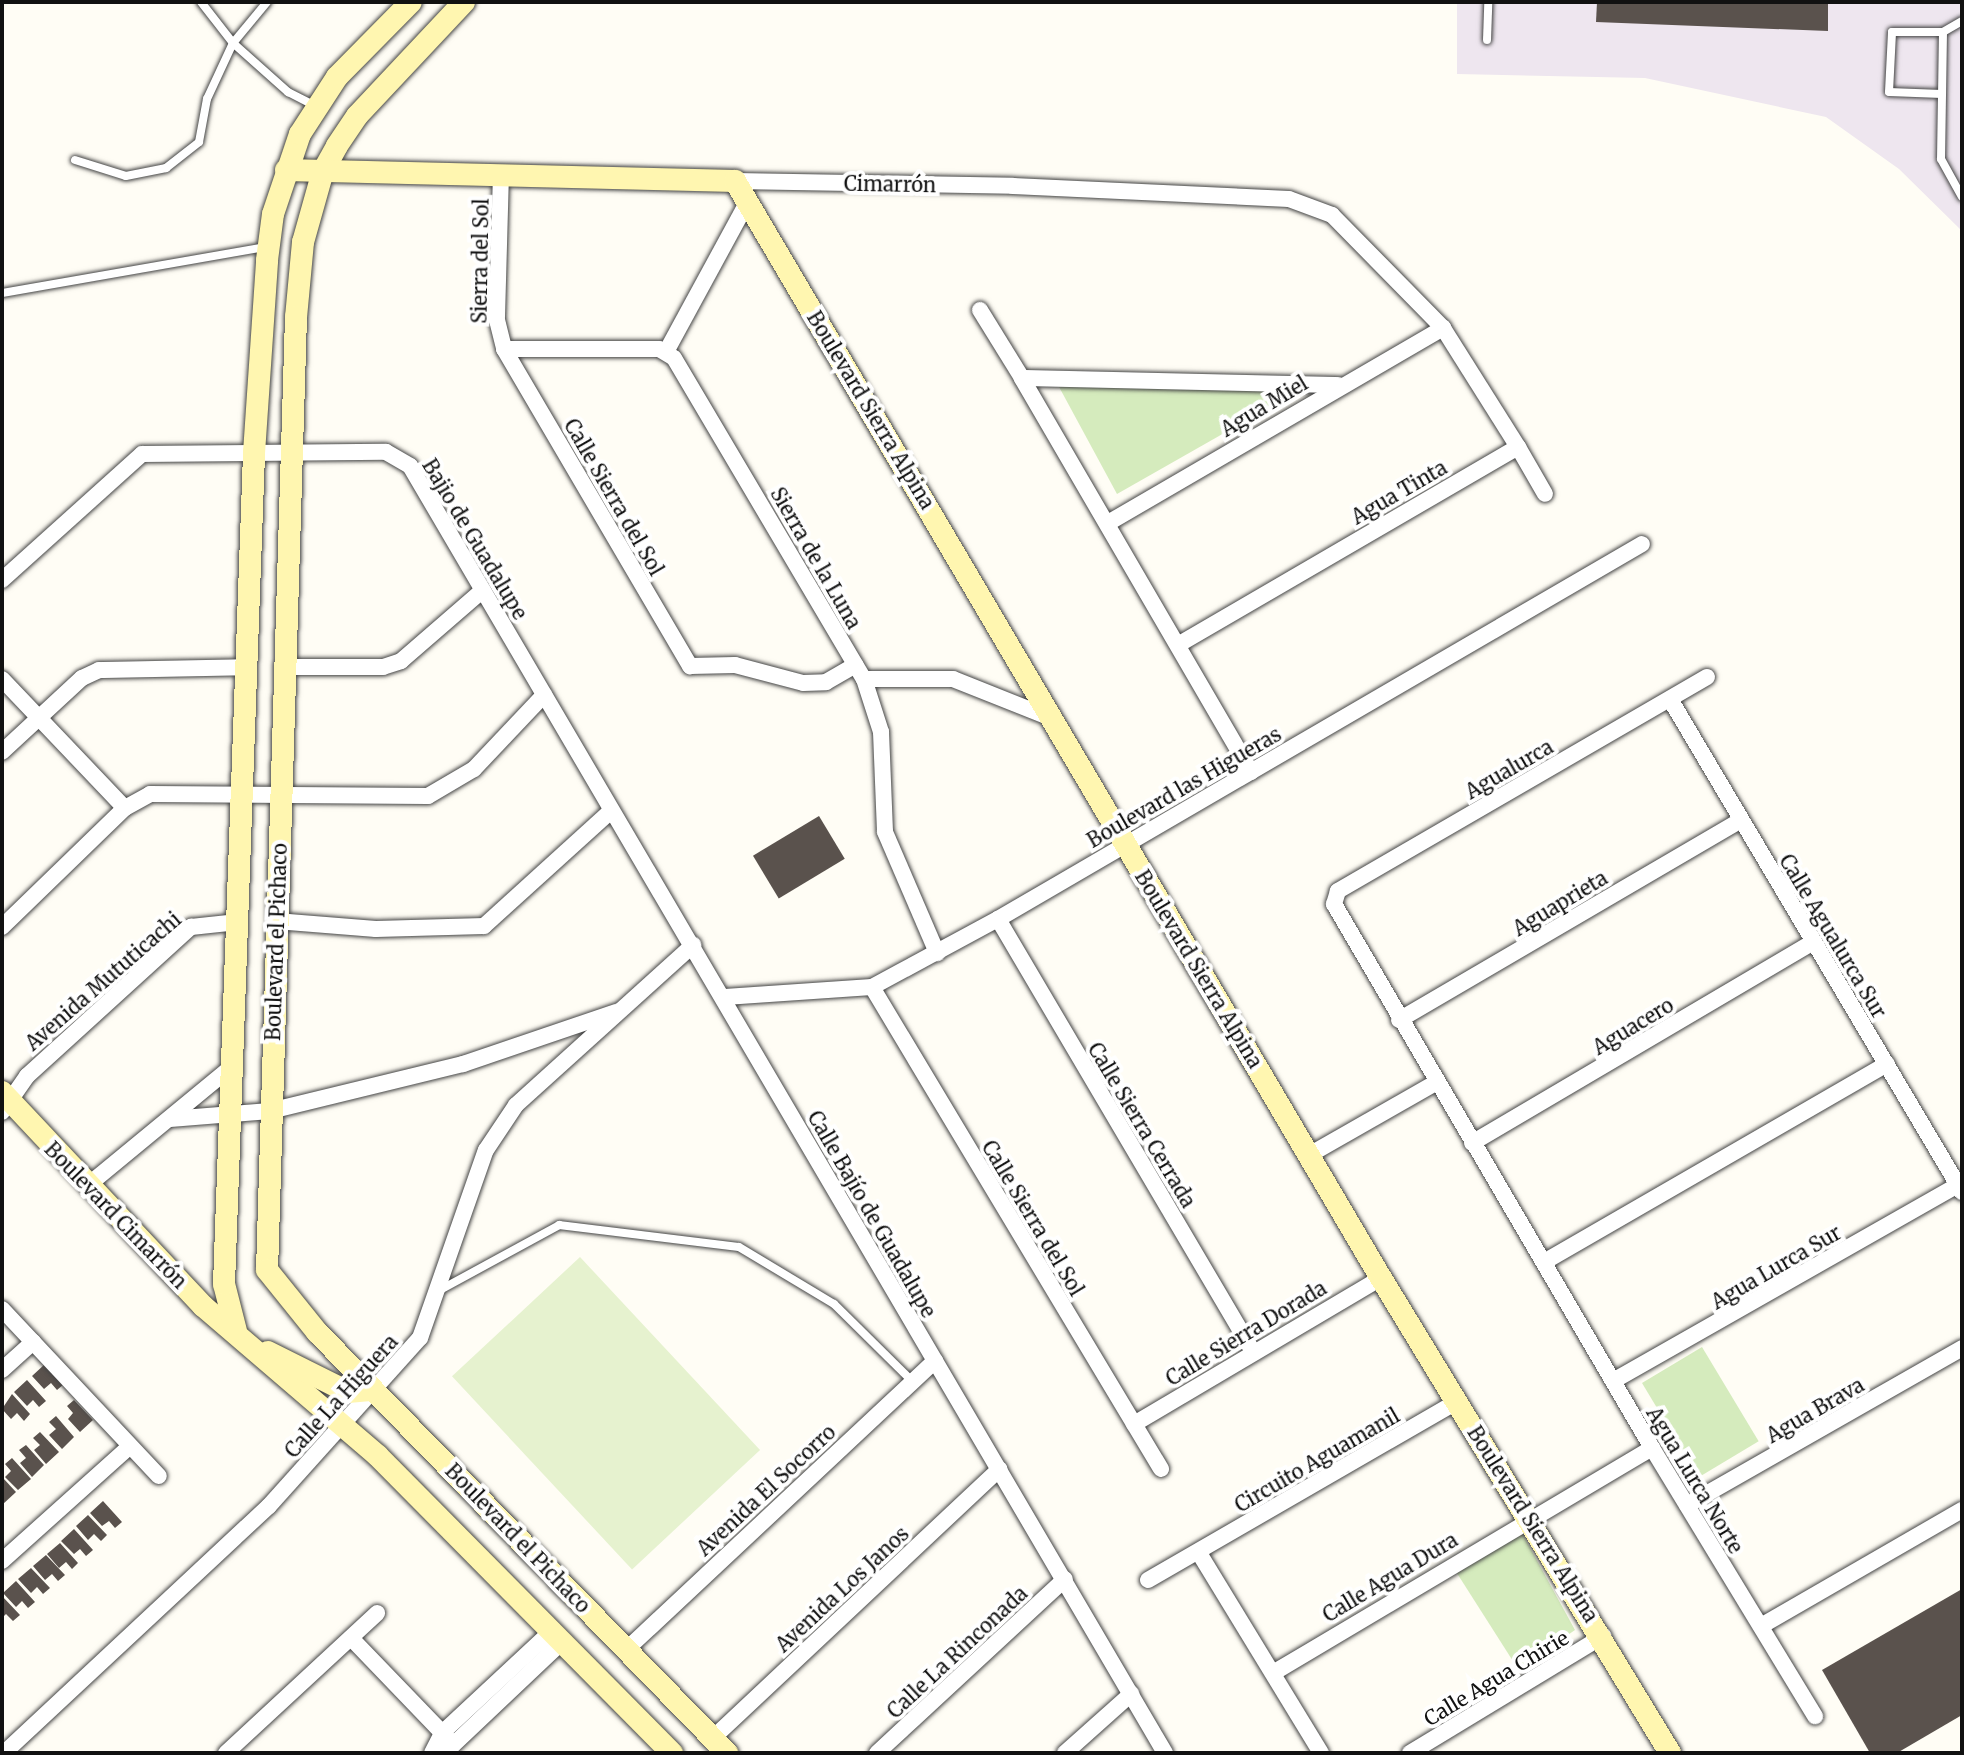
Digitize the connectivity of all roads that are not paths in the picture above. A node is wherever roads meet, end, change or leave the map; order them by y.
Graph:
1 (201, 2) edge
2 (267, 2) edge
3 (411, 2) edge
4 (464, 2) edge
5 (1488, 2) edge
6 (1962, 21) edge
7 (1943, 32) junction
8 (1487, 40) dead end
9 (233, 43) junction
10 (1942, 94) junction
11 (316, 106) junction
12 (75, 160) dead end
13 (286, 170) junction
14 (323, 171) junction
15 (501, 173) junction
16 (735, 181) junction
17 (1962, 197) edge
18 (747, 203) junction
19 (269, 246) junction
20 (2, 293) edge
21 (980, 310) dead end
22 (1443, 328) junction
23 (504, 349) junction
24 (666, 352) junction
25 (1022, 378) junction
26 (1338, 385) junction
27 (1518, 447) junction
28 (292, 452) junction
29 (254, 453) junction
30 (1545, 494) dead end
31 (1108, 523) junction
32 (1642, 544) dead end
33 (2, 580) edge
34 (483, 590) junction
35 (1179, 644) junction
36 (249, 667) junction
37 (284, 667) junction
38 (860, 672) junction
39 (1707, 677) dead end
40 (2, 679) edge
41 (544, 695) junction
42 (1670, 699) junction
43 (38, 717) junction
44 (1051, 718) junction
45 (2, 752) edge
46 (1251, 772) junction
47 (243, 791) junction
48 (282, 794) junction
49 (125, 808) junction
50 (611, 811) junction
51 (1740, 821) junction
52 (1125, 844) junction
53 (1333, 897) joint
54 (998, 919) junction
55 (276, 921) junction
56 (238, 922) junction
57 (2, 927) edge
58 (1813, 942) junction
59 (693, 945) junction
60 (937, 953) junction
61 (872, 987) junction
62 (725, 997) junction
63 (625, 1009) junction
64 (1399, 1020) junction
65 (1887, 1064) junction
66 (234, 1065) junction
67 (1435, 1083) junction
68 (4, 1101) edge
69 (270, 1111) junction
70 (232, 1114) junction
71 (170, 1119) junction
72 (1472, 1143) junction
73 (1309, 1155) junction
74 (87, 1186) junction
75 (1960, 1188) edge
76 (1544, 1262) junction
77 (1381, 1278) junction
78 (440, 1290) junction
79 (2, 1309) edge
80 (244, 1338) junction
81 (33, 1342) junction
82 (1962, 1348) edge
83 (1252, 1350) junction
84 (935, 1361) junction
85 (2, 1370) edge
86 (912, 1381) junction
87 (1613, 1381) junction
88 (373, 1390) junction
89 (1456, 1402) junction
90 (341, 1423) junction
91 (1134, 1424) junction
92 (130, 1446) junction
93 (1652, 1448) junction
94 (999, 1469) junction
95 (1161, 1469) dead end
96 (159, 1476) dead end
97 (1687, 1505) junction
98 (1962, 1510) edge
99 (1529, 1517) junction
100 (1199, 1553) junction
101 (2, 1561) edge
102 (1065, 1579) junction
103 (1148, 1580) dead end
104 (377, 1613) dead end
105 (1761, 1626) junction
106 (558, 1635) junction
107 (1603, 1636) junction
108 (351, 1638) junction
109 (627, 1649) junction
110 (1273, 1673) junction
111 (1131, 1694) junction
112 (1815, 1716) dead end
113 (720, 1745) edge
114 (445, 1747) edge
115 (4, 1753) edge
116 (226, 1753) edge
117 (672, 1753) edge
118 (877, 1753) edge
119 (1065, 1753) edge
120 (1165, 1753) edge
121 (1321, 1753) edge
122 (1410, 1753) edge
123 (1670, 1753) edge

1 - 9 lane
2 - 9 lane
3 - 11 street, Boulevard el Pichaco
4 - 14 street, Boulevard el Pichaco
5 - 8 lane
6 - 7 lane
7 - 10 lane
7 - 10 lane
9 - 11 lane
9 - 12 lane
10 - 17 lane
11 - 13 street, Boulevard el Pichaco
13 - 14 street, Cimarrón
13 - 19 street, Boulevard el Pichaco
14 - 15 street, Cimarrón
14 - 28 street, Boulevard el Pichaco
15 - 16 street, Cimarrón
15 - 23 street, Sierra del Sol
16 - 18 street, Boulevard Sierra Alpina
16 - 22 street, Cimarrón
18 - 24 street
18 - 44 street, Boulevard Sierra Alpina
19 - 20 lane
19 - 29 street, Boulevard el Pichaco
21 - 25 street
22 - 26 street, Agua Miel
22 - 27 street
23 - 24 street
23 - 38 street, Calle Sierra del Sol
24 - 38 street, Sierra de la Luna
25 - 26 street
25 - 31 street
26 - 31 street, Agua Miel
27 - 30 street
27 - 35 street, Agua Tinta
28 - 29 street
28 - 34 street, Bajio de Guadalupe
28 - 37 street, Boulevard el Pichaco
29 - 33 street
29 - 36 street, Boulevard el Pichaco
31 - 35 street
32 - 46 street, Boulevard las Higueras
34 - 37 street
34 - 41 street, Bajio de Guadalupe
35 - 46 street
36 - 43 street
36 - 47 street, Boulevard el Pichaco
37 - 48 street, Boulevard el Pichaco
38 - 44 street
38 - 60 street, Sierra de la Luna
39 - 42 street, Agualurca
40 - 43 street
41 - 48 street
41 - 50 street, Calle Bajío de Guadalupe
42 - 51 street, Calle Agualurca Sur
42 - 53 street, Agualurca
43 - 45 street
43 - 49 street
44 - 52 street, Boulevard Sierra Alpina
46 - 52 street, Boulevard las Higueras
47 - 48 street
47 - 49 street
47 - 56 street, Boulevard el Pichaco
48 - 55 street, Boulevard el Pichaco
49 - 57 street
50 - 55 street
50 - 59 street, Calle Bajío de Guadalupe
51 - 58 street, Calle Agualurca Sur
51 - 64 street, Aguaprieta
52 - 54 street, Boulevard las Higueras
52 - 73 street, Boulevard Sierra Alpina
53 - 64 street, Agua Lurca Norte
54 - 60 street, Boulevard las Higueras
54 - 83 street, Calle Sierra Cerrada
55 - 69 street, Boulevard el Pichaco
56 - 66 street, Boulevard el Pichaco
56 - 68 street, Avenida Mututicachi
58 - 65 street, Calle Agualurca Sur
58 - 72 street, Aguacero
59 - 62 street, Calle Bajío de Guadalupe
59 - 63 street, Calle La Higuera
60 - 61 street, Boulevard las Higueras
61 - 62 street, Boulevard las Higueras
61 - 91 street, Calle Sierra del Sol
62 - 84 street, Calle Bajío de Guadalupe
63 - 69 street
63 - 78 street, Calle La Higuera
64 - 67 street, Agua Lurca Norte
65 - 75 street, Calle Agualurca Sur
65 - 76 street
66 - 70 street, Boulevard el Pichaco
66 - 71 street
67 - 72 street, Agua Lurca Norte
67 - 73 street
68 - 74 street, Boulevard Cimarrón
69 - 70 street
69 - 88 street, Boulevard el Pichaco
70 - 71 street
70 - 80 street, Boulevard el Pichaco
71 - 74 street
72 - 76 street, Agua Lurca Norte
73 - 77 street, Boulevard Sierra Alpina
74 - 80 street, Boulevard Cimarrón
75 - 87 street, Agua Lurca Sur
76 - 87 street, Agua Lurca Norte
77 - 83 street, Calle Sierra Dorada
77 - 89 street, Boulevard Sierra Alpina
78 - 86 lane
78 - 88 street, Calle La Higuera
79 - 81 street
80 - 88 street
80 - 90 street, Boulevard el Pichaco
81 - 85 street
81 - 92 street
82 - 97 street, Agua Brava
83 - 91 street, Calle Sierra Dorada
84 - 86 street, Avenida El Socorro
84 - 94 street, Calle Bajío de Guadalupe
86 - 109 street, Avenida El Socorro
87 - 93 street, Agua Lurca Norte
88 - 90 street, Calle La Higuera
88 - 109 street, Boulevard el Pichaco
89 - 99 street, Boulevard Sierra Alpina
89 - 100 street, Circuito Aguamanil
90 - 106 street, Boulevard el Pichaco
90 - 115 street, Calle La Higuera
91 - 95 street, Calle Sierra del Sol
92 - 96 street
92 - 101 street
93 - 97 street, Agua Lurca Norte
93 - 99 street, Calle Agua Dura
94 - 102 street, Calle Bajío de Guadalupe
94 - 113 street, Avenida Los Janos
97 - 105 street, Agua Lurca Norte
98 - 105 street
99 - 107 street, Boulevard Sierra Alpina
99 - 110 street, Calle Agua Dura
100 - 103 street, Circuito Aguamanil
100 - 110 street
102 - 111 street, Calle Bajío de Guadalupe
102 - 118 street, Calle La Rinconada
104 - 108 street
105 - 112 street, Agua Lurca Norte
106 - 114 street
106 - 117 street, Boulevard el Pichaco
107 - 122 street, Calle Agua Chirie
107 - 123 street, Boulevard Sierra Alpina
108 - 114 street
108 - 116 street
109 - 113 street, Boulevard el Pichaco
110 - 121 street
111 - 119 street
111 - 120 street, Calle Bajío de Guadalupe

